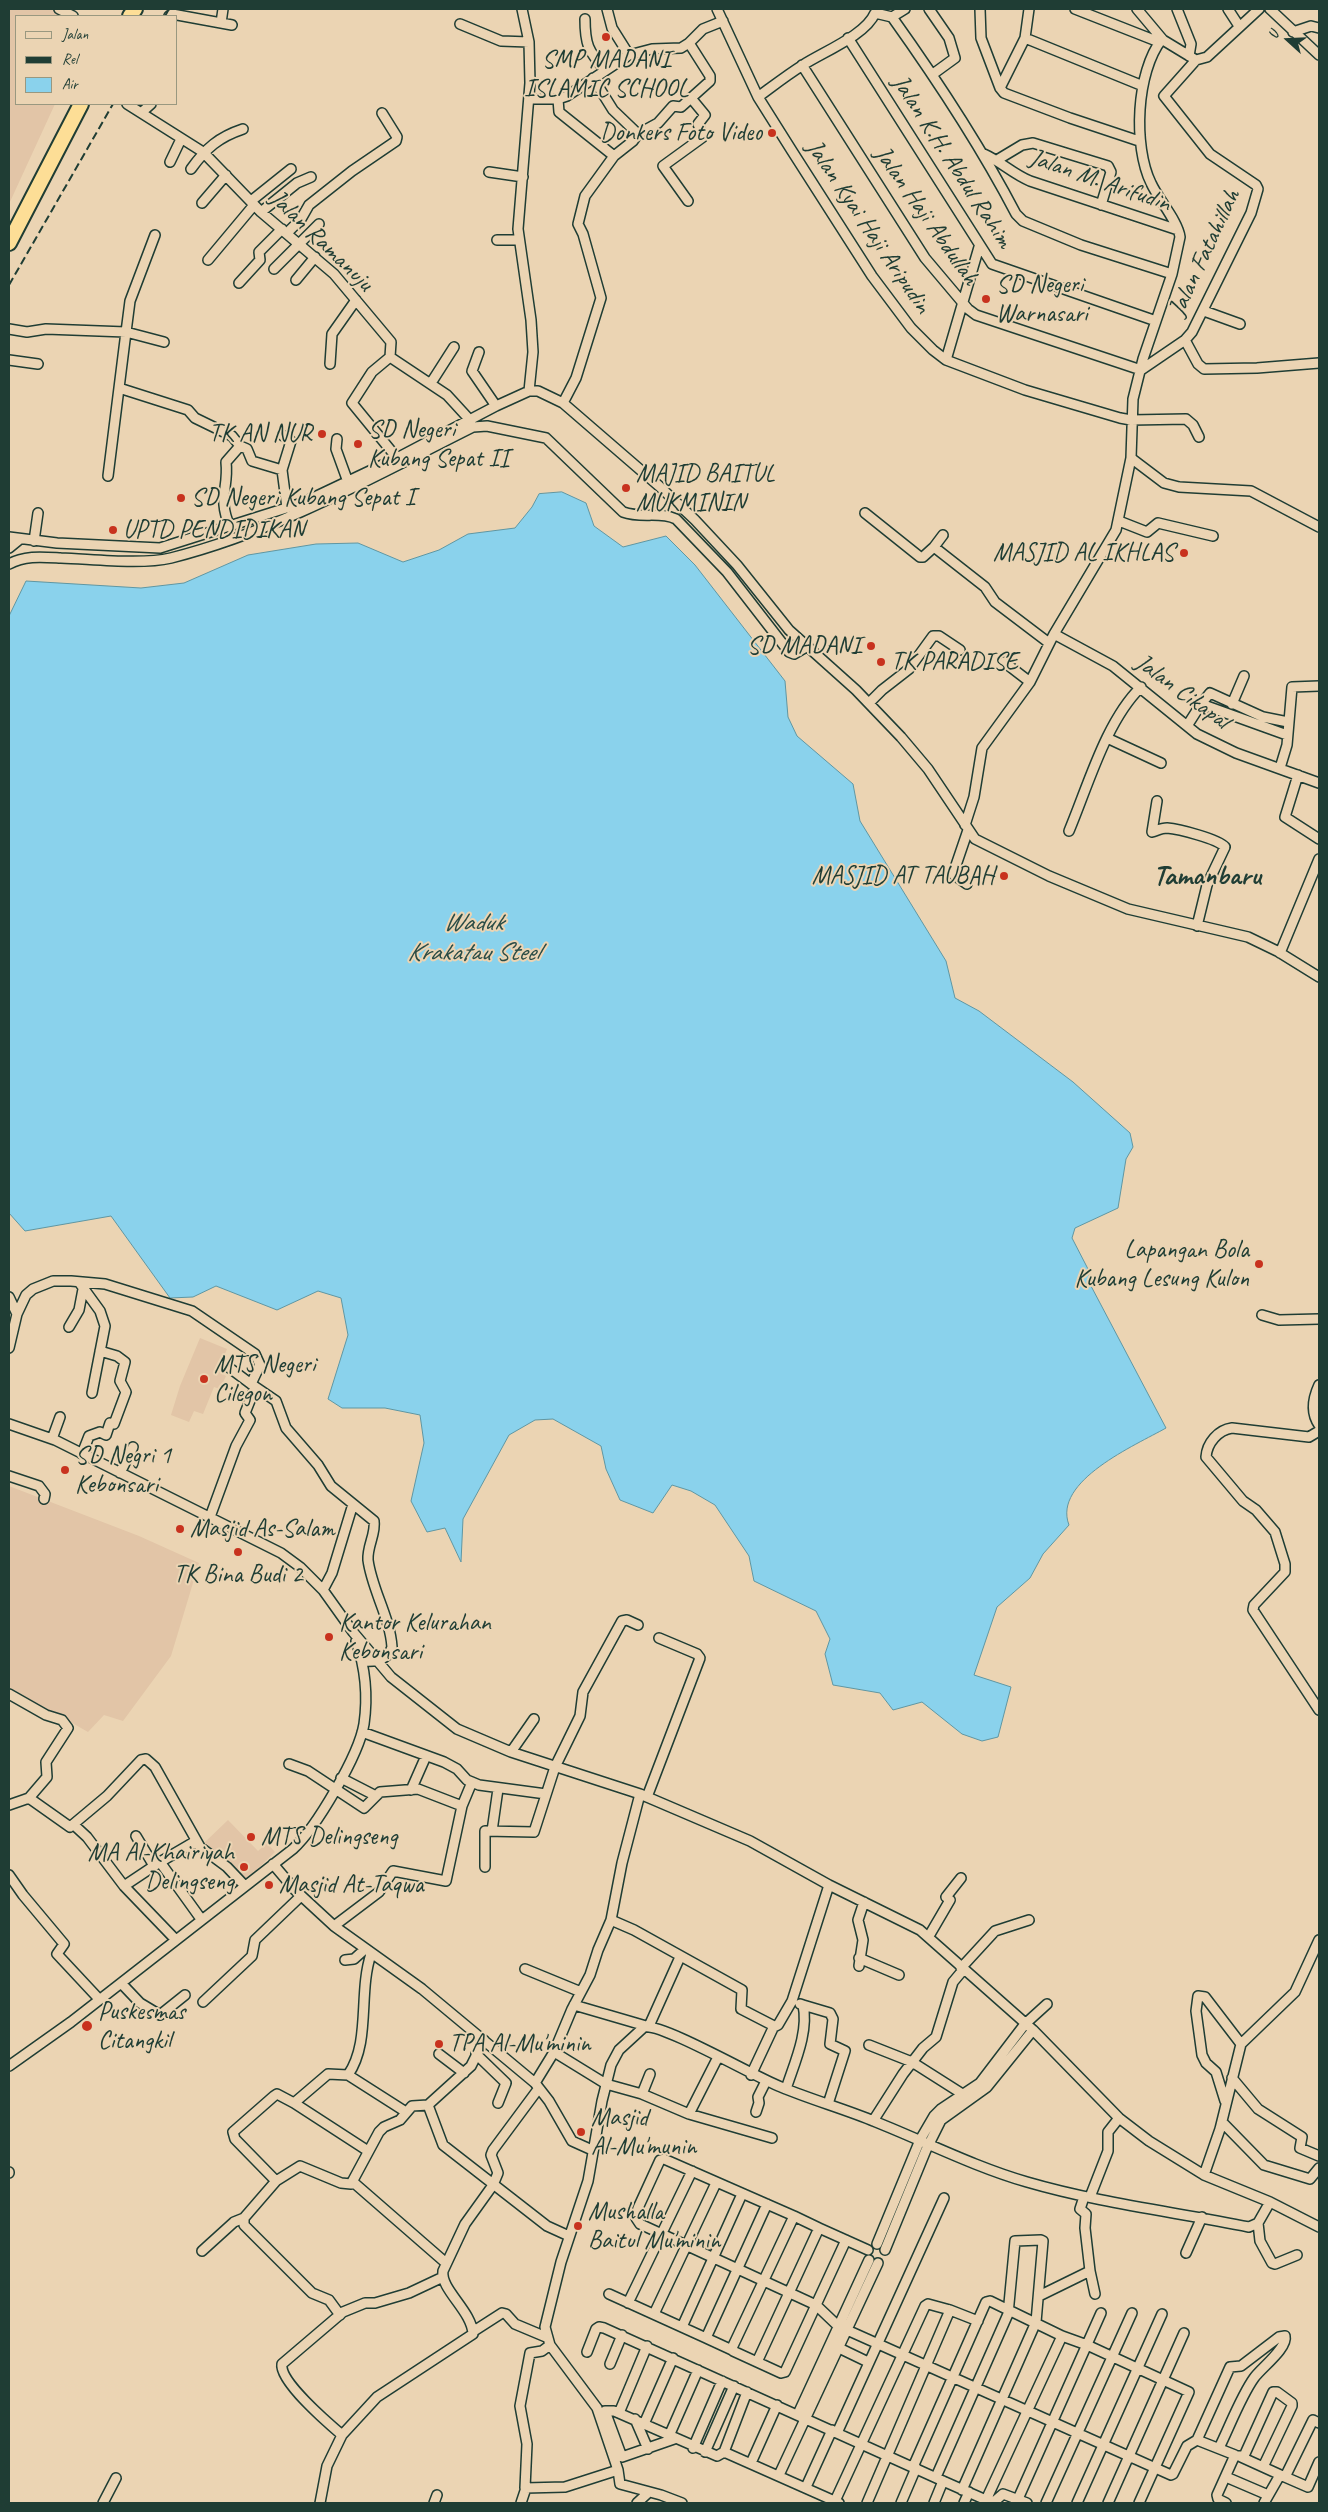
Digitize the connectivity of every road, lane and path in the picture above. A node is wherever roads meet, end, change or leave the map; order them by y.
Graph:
1 (59, 9) edge
2 (223, 9) edge
3 (522, 9) edge
4 (607, 9) edge
5 (717, 9) edge
6 (905, 9) edge
7 (929, 9) edge
8 (980, 9) edge
9 (1029, 9) edge
10 (1075, 9) edge
11 (1137, 9) edge
12 (1177, 9) edge
13 (1228, 9) edge
14 (1270, 9) edge
15 (1256, 10) edge
16 (876, 11) edge
17 (71, 15) edge
18 (178, 15) edge
19 (892, 17) junction
20 (585, 19) dead end
21 (723, 21) junction
22 (221, 23) junction
23 (460, 24) dead end
24 (232, 25) dead end
25 (1239, 26) junction
26 (1319, 28) edge
27 (1293, 32) junction
28 (848, 38) junction
29 (1025, 38) junction
30 (1160, 40) junction
31 (529, 42) junction
32 (689, 43) junction
33 (629, 55) junction
34 (1319, 55) edge
35 (1192, 58) junction
36 (802, 66) junction
37 (604, 70) junction
38 (933, 74) junction
39 (593, 78) junction
40 (1142, 86) junction
41 (1000, 88) junction
42 (758, 97) junction
43 (691, 98) junction
44 (528, 99) junction
45 (558, 99) junction
46 (80, 105) edge
47 (129, 105) edge
48 (150, 105) edge
49 (142, 112) junction
50 (382, 112) dead end
51 (243, 129) dead end
52 (638, 134) junction
53 (182, 139) junction
54 (1139, 141) junction
55 (203, 152) junction
56 (984, 154) junction
57 (614, 156) junction
58 (997, 160) junction
59 (170, 162) dead end
60 (191, 169) dead end
61 (291, 169) dead end
62 (489, 172) dead end
63 (226, 175) junction
64 (311, 177) dead end
65 (523, 177) junction
66 (688, 201) dead end
67 (202, 203) dead end
68 (1101, 205) junction
69 (255, 206) junction
70 (319, 224) dead end
71 (1178, 230) junction
72 (284, 231) junction
73 (155, 235) dead end
74 (497, 240) dead end
75 (519, 240) junction
76 (298, 242) junction
77 (9, 243) edge
78 (979, 247) junction
79 (315, 257) junction
80 (208, 260) dead end
81 (274, 268) dead end
82 (1172, 274) junction
83 (296, 280) dead end
84 (239, 283) dead end
85 (356, 300) junction
86 (961, 302) junction
87 (1204, 311) junction
88 (1156, 321) junction
89 (1240, 324) dead end
90 (9, 329) edge
91 (126, 332) junction
92 (1185, 340) junction
93 (164, 342) dead end
94 (454, 347) dead end
95 (480, 352) dead end
96 (390, 358) junction
97 (9, 360) edge
98 (946, 360) junction
99 (1319, 363) edge
100 (38, 364) dead end
101 (330, 364) dead end
102 (1140, 370) junction
103 (431, 383) junction
104 (119, 388) junction
105 (529, 391) junction
106 (563, 403) junction
107 (496, 406) junction
108 (469, 419) junction
109 (1131, 420) junction
110 (282, 435) dead end
111 (1199, 437) dead end
112 (336, 439) dead end
113 (240, 446) junction
114 (397, 458) junction
115 (1131, 458) junction
116 (282, 470) junction
117 (108, 476) dead end
118 (348, 482) junction
119 (287, 508) junction
120 (38, 513) dead end
121 (865, 513) dead end
122 (1119, 521) junction
123 (230, 527) junction
124 (1319, 527) edge
125 (943, 535) dead end
126 (1212, 536) dead end
127 (9, 537) edge
128 (20, 539) junction
129 (34, 541) junction
130 (934, 546) junction
131 (9, 548) edge
132 (9, 564) edge
133 (1054, 634) junction
134 (1049, 643) junction
135 (806, 647) junction
136 (960, 650) dead end
137 (1004, 662) dead end
138 (1244, 676) dead end
139 (1030, 682) junction
140 (1319, 686) edge
141 (1141, 687) junction
142 (868, 703) junction
143 (1201, 704) junction
144 (1232, 704) junction
145 (1288, 722) junction
146 (1187, 726) junction
147 (1287, 735) junction
148 (1107, 738) junction
149 (1161, 762) dead end
150 (1280, 768) junction
151 (1298, 775) junction
152 (1319, 783) edge
153 (1157, 801) dead end
154 (967, 828) junction
155 (1069, 831) dead end
156 (1319, 840) edge
157 (1319, 859) edge
158 (967, 884) dead end
159 (1197, 926) junction
160 (1280, 953) junction
161 (1319, 977) edge
162 (81, 1285) junction
163 (9, 1297) edge
164 (18, 1314) junction
165 (1262, 1315) dead end
166 (1319, 1319) edge
167 (69, 1328) dead end
168 (9, 1348) edge
169 (100, 1351) junction
170 (227, 1366) dead end
171 (1319, 1385) edge
172 (253, 1386) junction
173 (92, 1393) dead end
174 (60, 1417) dead end
175 (9, 1424) edge
176 (1319, 1425) edge
177 (1319, 1431) edge
178 (52, 1439) junction
179 (133, 1447) dead end
180 (82, 1454) junction
181 (120, 1472) junction
182 (9, 1476) edge
183 (44, 1499) dead end
184 (353, 1504) junction
185 (210, 1517) junction
186 (324, 1590) junction
187 (638, 1625) dead end
188 (353, 1632) junction
189 (659, 1638) dead end
190 (363, 1661) junction
191 (376, 1662) junction
192 (9, 1694) edge
193 (1319, 1710) edge
194 (534, 1719) dead end
195 (362, 1732) junction
196 (511, 1752) junction
197 (426, 1756) junction
198 (289, 1764) dead end
199 (555, 1767) junction
200 (341, 1778) junction
201 (472, 1782) junction
202 (498, 1789) junction
203 (335, 1790) junction
204 (411, 1790) junction
205 (546, 1794) junction
206 (376, 1796) junction
207 (644, 1796) junction
208 (29, 1798) junction
209 (9, 1805) edge
210 (462, 1806) junction
211 (74, 1825) junction
212 (492, 1832) junction
213 (136, 1836) dead end
214 (196, 1841) junction
215 (157, 1864) junction
216 (273, 1864) junction
217 (485, 1866) dead end
218 (9, 1875) edge
219 (961, 1878) dead end
220 (829, 1885) junction
221 (124, 1886) junction
222 (245, 1886) junction
223 (301, 1896) junction
224 (864, 1902) junction
225 (202, 1919) junction
226 (611, 1920) junction
227 (1028, 1920) dead end
228 (334, 1926) junction
229 (928, 1936) junction
230 (176, 1939) junction
231 (1319, 1940) edge
232 (368, 1952) junction
233 (680, 1957) junction
234 (345, 1960) dead end
235 (962, 1969) junction
236 (525, 1970) dead end
237 (899, 1974) dead end
238 (121, 1983) junction
239 (581, 1992) junction
240 (185, 1995) dead end
241 (99, 1999) junction
242 (792, 2001) junction
243 (203, 2002) dead end
244 (1047, 2004) dead end
245 (574, 2005) junction
246 (803, 2005) junction
247 (1025, 2024) junction
248 (648, 2026) junction
249 (774, 2027) junction
250 (1033, 2030) junction
251 (484, 2040) junction
252 (1241, 2044) junction
253 (869, 2045) dead end
254 (554, 2052) junction
255 (439, 2054) dead end
256 (476, 2054) junction
257 (718, 2057) junction
258 (912, 2062) junction
259 (9, 2066) edge
260 (464, 2073) junction
261 (650, 2074) dead end
262 (348, 2075) junction
263 (751, 2075) junction
264 (1232, 2078) junction
265 (766, 2081) junction
266 (606, 2084) junction
267 (537, 2086) junction
268 (786, 2090) junction
269 (642, 2094) junction
270 (964, 2095) junction
271 (294, 2103) junction
272 (498, 2103) dead end
273 (1225, 2103) junction
274 (828, 2104) junction
275 (428, 2105) junction
276 (406, 2112) junction
277 (756, 2112) dead end
278 (689, 2114) junction
279 (1119, 2118) junction
280 (873, 2120) junction
281 (1222, 2122) junction
282 (772, 2138) dead end
283 (924, 2142) junction
284 (592, 2150) junction
285 (368, 2151) junction
286 (1319, 2156) edge
287 (1319, 2168) edge
288 (692, 2171) junction
289 (1204, 2175) junction
290 (276, 2181) junction
291 (353, 2182) junction
292 (716, 2182) junction
293 (493, 2186) junction
294 (742, 2194) junction
295 (1087, 2197) junction
296 (944, 2198) dead end
297 (1270, 2202) junction
298 (767, 2204) junction
299 (794, 2216) junction
300 (1202, 2217) junction
301 (244, 2218) junction
302 (1258, 2223) junction
303 (820, 2228) junction
304 (1319, 2228) edge
305 (660, 2234) junction
306 (569, 2236) junction
307 (846, 2240) junction
308 (877, 2244) junction
309 (687, 2246) junction
310 (885, 2250) junction
311 (202, 2251) dead end
312 (1186, 2253) dead end
313 (1297, 2255) dead end
314 (712, 2258) junction
315 (871, 2258) junction
316 (446, 2263) junction
317 (738, 2269) junction
318 (1090, 2271) junction
319 (443, 2277) junction
320 (764, 2281) junction
321 (790, 2292) junction
322 (609, 2294) dead end
323 (1094, 2294) dead end
324 (1039, 2296) junction
325 (628, 2303) junction
326 (816, 2305) junction
327 (1010, 2309) junction
328 (950, 2310) junction
329 (1101, 2313) dead end
330 (1132, 2313) dead end
331 (654, 2314) junction
332 (1162, 2314) dead end
333 (340, 2315) junction
334 (978, 2321) junction
335 (1036, 2322) junction
336 (838, 2326) junction
337 (682, 2327) junction
338 (848, 2330) junction
339 (474, 2331) junction
340 (1184, 2333) dead end
341 (622, 2335) junction
342 (1062, 2336) junction
343 (706, 2338) junction
344 (548, 2341) junction
345 (877, 2342) junction
346 (1087, 2345) junction
347 (647, 2346) junction
348 (839, 2348) junction
349 (732, 2350) junction
350 (586, 2352) dead end
351 (902, 2354) junction
352 (1113, 2357) junction
353 (673, 2358) junction
354 (757, 2362) junction
355 (868, 2362) junction
356 (610, 2364) dead end
357 (927, 2365) junction
358 (1238, 2367) junction
359 (1137, 2368) junction
360 (698, 2370) junction
361 (952, 2376) junction
362 (1254, 2376) junction
363 (722, 2380) junction
364 (1162, 2380) junction
365 (734, 2386) junction
366 (977, 2388) junction
367 (747, 2392) junction
368 (1002, 2398) junction
369 (777, 2405) junction
370 (1027, 2410) junction
371 (619, 2413) junction
372 (802, 2416) junction
373 (634, 2419) junction
374 (1053, 2423) junction
375 (1319, 2423) edge
376 (644, 2424) junction
377 (835, 2432) junction
378 (1077, 2433) junction
379 (342, 2435) junction
380 (671, 2438) junction
381 (1197, 2440) junction
382 (861, 2443) junction
383 (1103, 2445) junction
384 (693, 2448) junction
385 (1219, 2448) junction
386 (648, 2449) junction
387 (705, 2452) junction
388 (724, 2452) junction
389 (886, 2456) junction
390 (1129, 2456) junction
391 (1238, 2456) junction
392 (1319, 2462) edge
393 (751, 2463) junction
394 (1263, 2466) junction
395 (914, 2467) junction
396 (1154, 2468) junction
397 (618, 2470) junction
398 (779, 2475) junction
399 (1282, 2476) junction
400 (1226, 2477) junction
401 (116, 2478) dead end
402 (940, 2479) junction
403 (806, 2487) junction
404 (526, 2488) junction
405 (966, 2491) junction
406 (649, 2492) junction
407 (1266, 2499) edge
408 (992, 2501) edge
409 (837, 2502) edge
410 (1024, 2502) edge
411 (103, 2503) edge
412 (320, 2503) edge
413 (522, 2503) edge
414 (637, 2503) edge
415 (682, 2503) edge
416 (867, 2503) edge
417 (901, 2503) edge
418 (934, 2503) edge
419 (964, 2503) edge
420 (1046, 2503) edge
421 (1077, 2503) edge
422 (1108, 2503) edge
423 (1138, 2503) edge
424 (1226, 2503) edge

1 - 17 street
2 - 22 street
3 - 31 street
4 - 33 street
5 - 21 street, Jalan Kyai Haji Aripudin
6 - 19 street
7 - 38 street
8 - 41 street
9 - 29 street
10 - 30 street
11 - 30 street
12 - 35 street
13 - 25 street
14 - 27 street
15 - 25 street
16 - 19 street
16 - 28 street
18 - 22 street
19 - 38 street
20 - 37 street
21 - 32 street
21 - 42 street, Jalan Kyai Haji Aripudin
22 - 24 street
23 - 31 street
25 - 35 street
26 - 27 street
27 - 34 street
28 - 36 street
28 - 78 street, Jalan K.H. Abdul Rahim
29 - 40 street
29 - 41 street
30 - 35 street
30 - 40 street
31 - 44 street
32 - 33 street
32 - 43 street
33 - 37 street
35 - 87 street, Jalan Fatahillah
36 - 42 street
36 - 86 street, Jalan Haji Abdullah
37 - 39 street
38 - 56 street
39 - 45 street
39 - 52 street
40 - 54 street
41 - 54 street
42 - 98 street, Jalan Kyai Haji Aripudin
43 - 52 street
43 - 66 street
44 - 45 street
44 - 65 street
45 - 57 street
46 - 77 highway
47 - 49 street, Jalan Ramanuju
48 - 49 street
49 - 53 street, Jalan Ramanuju
50 - 72 street
51 - 55 street
52 - 57 street
53 - 55 street, Jalan Ramanuju
53 - 59 street
54 - 71 street
55 - 60 street
55 - 63 street, Jalan Ramanuju
56 - 58 street, Jalan M. Arifudin
56 - 82 street
57 - 106 street
58 - 68 street, Jalan M. Arifudin
58 - 68 street
61 - 69 street
62 - 65 street
63 - 67 street
63 - 69 street, Jalan Ramanuju
64 - 69 street
65 - 75 street
68 - 71 street, Jalan M. Arifudin
69 - 72 street, Jalan Ramanuju
69 - 80 street
70 - 76 street
71 - 82 street
72 - 76 street, Jalan Ramanuju
72 - 84 street
73 - 91 street
74 - 75 street
75 - 105 street
76 - 79 street, Jalan Ramanuju
76 - 81 street
78 - 86 street
78 - 88 street, Jalan K.H. Abdul Rahim
79 - 83 street
79 - 85 street, Jalan Ramanuju
82 - 88 street
85 - 96 street, Jalan Ramanuju
85 - 101 street
86 - 98 street
86 - 102 street, Jalan Haji Abdullah
87 - 89 street
87 - 92 street, Jalan Fatahillah
88 - 102 street
90 - 91 street
91 - 93 street
91 - 104 street
92 - 99 street
92 - 102 street, Jalan Fatahillah
94 - 103 street
95 - 107 street
96 - 103 street
96 - 114 street
97 - 100 street
98 - 109 street, Jalan Kyai Haji Aripudin
102 - 109 street
103 - 108 street
104 - 113 street
104 - 117 street
105 - 106 street
105 - 107 street
106 - 135 street
107 - 108 street
108 - 114 street
109 - 111 street, Jalan Kyai Haji Aripudin
109 - 115 street
110 - 116 street
112 - 118 street
113 - 116 street
113 - 123 street
114 - 118 street
115 - 122 street
115 - 124 street
116 - 119 street
118 - 119 street
119 - 123 street
120 - 129 street
121 - 130 street
122 - 126 street
122 - 133 street
123 - 129 street
125 - 130 street
127 - 128 street
128 - 129 street
128 - 131 street
130 - 134 street
132 - 135 street
133 - 134 street
133 - 141 street, Jalan Cikapal
134 - 139 street
135 - 142 street
136 - 142 street
137 - 139 street
138 - 144 street
139 - 154 street
140 - 145 street
141 - 146 street, Jalan Cikapal
141 - 148 street
142 - 154 street
143 - 144 street
143 - 146 street
143 - 147 street
144 - 145 street
145 - 147 street
146 - 150 street, Jalan Cikapal
147 - 150 street
148 - 149 street
148 - 155 street
150 - 151 street, Jalan Cikapal
151 - 152 street, Jalan Cikapal
151 - 156 street
153 - 159 street
154 - 158 street
154 - 159 street
157 - 160 street
159 - 160 street
160 - 161 street
162 - 164 street
162 - 167 street
162 - 169 street
162 - 172 street
163 - 164 street
164 - 168 street
165 - 166 street
169 - 173 street
169 - 180 street
170 - 172 street
171 - 176 street
172 - 184 street
172 - 185 street
174 - 178 street
175 - 178 street
177 - 193 street
178 - 180 street
179 - 181 street
180 - 181 street
181 - 185 street
182 - 183 street
184 - 186 street
184 - 191 street
185 - 186 street
186 - 188 street
187 - 199 street
188 - 190 street
188 - 191 street
189 - 207 street
190 - 191 street
190 - 195 street
191 - 196 street
192 - 208 street
194 - 196 street
195 - 197 street
195 - 200 street
196 - 199 street
197 - 201 street
197 - 204 street
198 - 203 street
199 - 205 street
199 - 207 street
200 - 203 street
200 - 206 street
201 - 202 street
201 - 210 street
202 - 205 street
202 - 212 street
203 - 206 street
203 - 216 street
204 - 206 street
204 - 210 street
205 - 212 street
207 - 220 street
207 - 226 street
208 - 209 street
208 - 211 street
210 - 228 street
211 - 214 street
211 - 221 street
212 - 217 street
213 - 215 street
214 - 215 street
214 - 222 street
215 - 221 street
215 - 225 street
216 - 222 street
216 - 223 street
218 - 241 street
219 - 229 street
220 - 224 street
220 - 242 street
221 - 230 street
222 - 225 street
223 - 228 street
223 - 243 street
224 - 229 street
224 - 237 street
225 - 230 street
226 - 233 street
226 - 239 street
227 - 235 street
228 - 232 street
229 - 235 street
230 - 238 street
231 - 252 street
232 - 234 street
232 - 251 street
232 - 262 street
233 - 248 street
233 - 249 street
235 - 247 street
235 - 258 street
236 - 239 street
238 - 240 street
238 - 241 street
239 - 245 street
241 - 259 street
242 - 246 street
242 - 249 street
244 - 247 street
245 - 248 street
245 - 254 street
246 - 268 street
246 - 274 street
247 - 250 street
247 - 270 street
248 - 257 street
248 - 266 street
249 - 263 street
250 - 279 street
250 - 283 street
251 - 256 street
251 - 267 street
252 - 264 street
252 - 273 street
253 - 258 street
254 - 266 street
254 - 267 street
255 - 260 street
256 - 260 street
256 - 272 street
257 - 263 street
257 - 278 street
258 - 270 street
258 - 280 street
260 - 275 street
261 - 269 street
262 - 271 street
262 - 276 street
263 - 265 street
264 - 273 street
264 - 286 street
265 - 268 street
265 - 277 street
266 - 269 street
266 - 284 street
267 - 284 street
267 - 293 street
268 - 274 street
269 - 278 street
270 - 283 street
271 - 285 street
271 - 290 street
273 - 281 street
274 - 280 street
275 - 276 street
275 - 293 street
276 - 285 street
278 - 282 street
279 - 289 street
279 - 295 street
280 - 283 street
281 - 287 street
281 - 289 street
283 - 295 street
283 - 308 street
283 - 310 street
284 - 306 street
285 - 291 street
288 - 292 street
288 - 305 street
288 - 305 street
289 - 297 street
290 - 291 street
290 - 301 street
291 - 316 street
292 - 294 street
292 - 309 street
293 - 306 street
293 - 316 street
294 - 298 street
294 - 314 street
295 - 300 street
295 - 318 street
296 - 345 street
297 - 302 street
297 - 304 street
298 - 299 street
298 - 317 street
299 - 303 street
299 - 320 street
300 - 302 street
300 - 312 street
301 - 311 street
301 - 333 street
302 - 313 street
303 - 307 street
303 - 321 street
305 - 309 street
305 - 325 street
306 - 344 street
307 - 315 street
307 - 326 street
308 - 310 street
308 - 315 street
309 - 314 street
309 - 331 street
310 - 315 street
314 - 317 street
314 - 337 street
315 - 336 street
315 - 338 street
316 - 319 street
317 - 320 street
317 - 343 street
318 - 323 street
318 - 324 street
319 - 333 street
319 - 339 street
320 - 321 street
320 - 349 street
321 - 326 street
321 - 354 street
322 - 325 street
324 - 327 street
324 - 335 street
325 - 331 street
326 - 336 street
326 - 354 street
327 - 334 street
327 - 335 street
327 - 366 street
328 - 334 street
328 - 351 street
328 - 357 street
329 - 346 street
330 - 352 street
331 - 337 street
332 - 359 street
333 - 379 street
334 - 361 street
335 - 342 street
335 - 368 street
336 - 338 street
336 - 372 street
337 - 343 street
338 - 345 street
338 - 348 street
339 - 344 street
339 - 379 street
340 - 364 street
341 - 347 street
341 - 350 street
341 - 356 street
342 - 346 street
342 - 370 street
343 - 349 street
344 - 397 street
344 - 404 street
345 - 351 street
345 - 355 street
346 - 352 street
346 - 374 street
347 - 353 street
347 - 371 street
348 - 355 street
348 - 372 street
349 - 354 street
351 - 357 street
351 - 382 street
352 - 359 street
352 - 378 street
353 - 360 street
353 - 376 street
355 - 377 street
357 - 361 street
357 - 389 street
358 - 362 street
358 - 362 street
358 - 381 street
359 - 364 street
359 - 383 street
360 - 363 street
360 - 380 street
361 - 366 street
361 - 395 street
362 - 385 street
363 - 365 street
363 - 384 street
364 - 390 street
364 - 396 street
365 - 367 street
365 - 387 street
366 - 368 street
366 - 402 street
367 - 369 street
367 - 388 street
368 - 370 street
368 - 405 street
369 - 372 street
369 - 393 street
370 - 374 street
370 - 408 street
371 - 373 street
371 - 386 street
372 - 377 street
372 - 398 street
373 - 376 street
373 - 386 street
374 - 378 street
374 - 410 street
375 - 399 street
376 - 380 street
377 - 382 street
377 - 403 street
378 - 383 street
378 - 420 street
379 - 412 street
380 - 384 street
380 - 386 street
381 - 385 street
381 - 396 street
382 - 389 street
382 - 409 street
383 - 390 street
383 - 421 street
384 - 387 street
385 - 391 street
387 - 388 street
388 - 393 street
389 - 395 street
389 - 416 street
390 - 396 street
390 - 422 street
391 - 394 street
391 - 394 street
391 - 400 street
392 - 399 street
393 - 398 street
394 - 399 street
395 - 402 street
395 - 417 street
396 - 423 street
397 - 404 street
397 - 406 street
398 - 403 street
399 - 407 street
400 - 407 street
400 - 424 street
401 - 411 street
402 - 405 street
402 - 418 street
403 - 409 street
404 - 413 street
405 - 408 street
405 - 419 street
406 - 414 street
406 - 415 street
408 - 410 street

